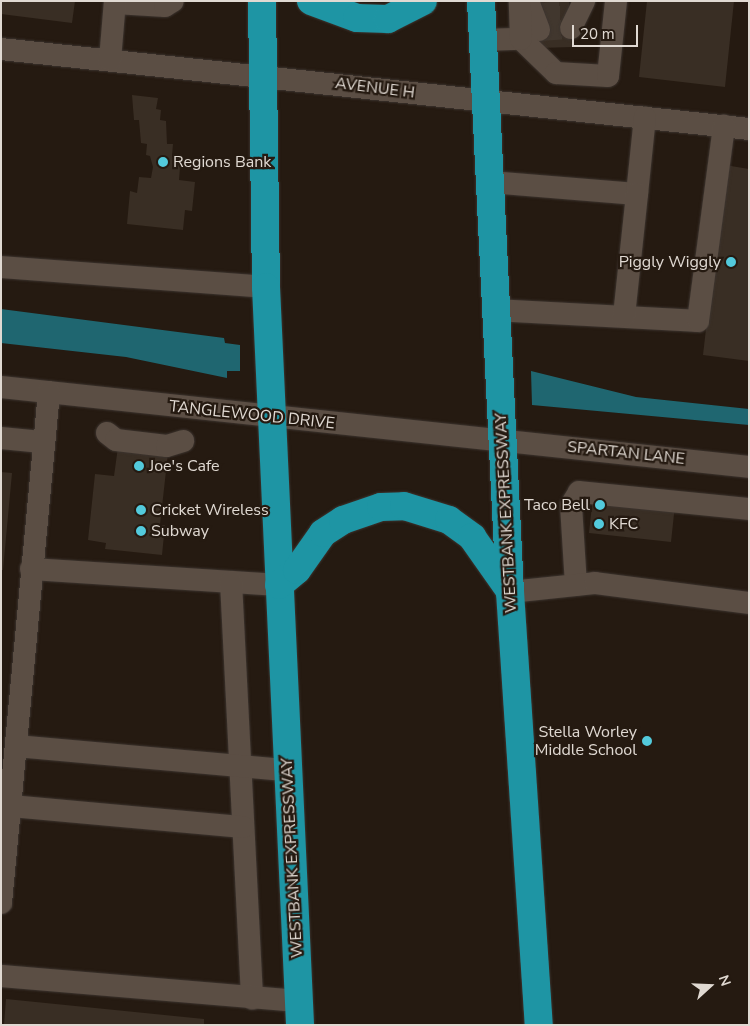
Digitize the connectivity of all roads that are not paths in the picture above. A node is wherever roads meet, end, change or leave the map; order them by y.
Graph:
1 (173, 1) edge
2 (262, 1) edge
3 (311, 1) edge
4 (423, 1) edge
5 (481, 1) edge
6 (616, 1) edge
7 (115, 2) edge
8 (529, 15) edge
9 (483, 40) junction
10 (1, 49) edge
11 (110, 60) junction
12 (262, 75) junction
13 (584, 75) junction
14 (486, 101) junction
15 (582, 111) junction
16 (645, 118) junction
17 (724, 126) junction
18 (749, 129) edge
19 (490, 182) junction
20 (637, 194) junction
21 (1, 267) edge
22 (266, 287) junction
23 (496, 310) junction
24 (624, 316) junction
25 (1, 387) edge
26 (48, 392) junction
27 (272, 419) junction
28 (107, 433) dead end
29 (1, 438) edge
30 (502, 439) junction
31 (183, 441) dead end
32 (42, 442) junction
33 (749, 467) edge
34 (749, 509) edge
35 (31, 569) junction
36 (231, 582) junction
37 (279, 585) junction
38 (576, 585) junction
39 (510, 592) junction
40 (749, 603) edge
41 (16, 746) junction
42 (240, 766) junction
43 (287, 770) junction
44 (11, 806) junction
45 (243, 826) junction
46 (1, 903) edge
47 (1, 976) edge
48 (252, 998) junction
49 (299, 1013) edge
50 (539, 1025) edge

1 - 7 street
2 - 12 highway, WESTBANK EXPRESSWAY
3 - 4 highway
5 - 9 highway, WESTBANK EXPRESSWAY
6 - 13 street
7 - 11 street
8 - 9 street
8 - 13 street
9 - 14 highway, WESTBANK EXPRESSWAY
10 - 11 street, AVENUE H
11 - 12 street, AVENUE H
12 - 14 street, AVENUE H
12 - 22 highway, WESTBANK EXPRESSWAY
13 - 15 street
14 - 15 street, AVENUE H
14 - 19 highway, WESTBANK EXPRESSWAY
15 - 16 street, AVENUE H
16 - 17 street, AVENUE H
16 - 20 street
17 - 18 street, AVENUE H
17 - 24 street
19 - 20 street
19 - 23 highway, WESTBANK EXPRESSWAY
20 - 24 street
21 - 22 street
22 - 27 highway, WESTBANK EXPRESSWAY
23 - 24 street
23 - 30 highway, WESTBANK EXPRESSWAY
25 - 26 street, TANGLEWOOD DRIVE
26 - 27 street, TANGLEWOOD DRIVE
26 - 32 street
27 - 30 street, TANGLEWOOD DRIVE
27 - 37 highway, WESTBANK EXPRESSWAY
28 - 31 street
29 - 32 street
30 - 33 street, SPARTAN LANE
30 - 39 highway, WESTBANK EXPRESSWAY
32 - 35 street
34 - 38 street
35 - 36 street
35 - 41 street
36 - 37 street
36 - 42 street
37 - 39 highway
37 - 43 highway, WESTBANK EXPRESSWAY
38 - 39 street
38 - 40 street
39 - 50 highway, WESTBANK EXPRESSWAY
41 - 42 street
41 - 44 street
42 - 43 street
42 - 45 street
43 - 49 highway, WESTBANK EXPRESSWAY
44 - 45 street
44 - 46 street
45 - 48 street
47 - 48 street
48 - 49 street

